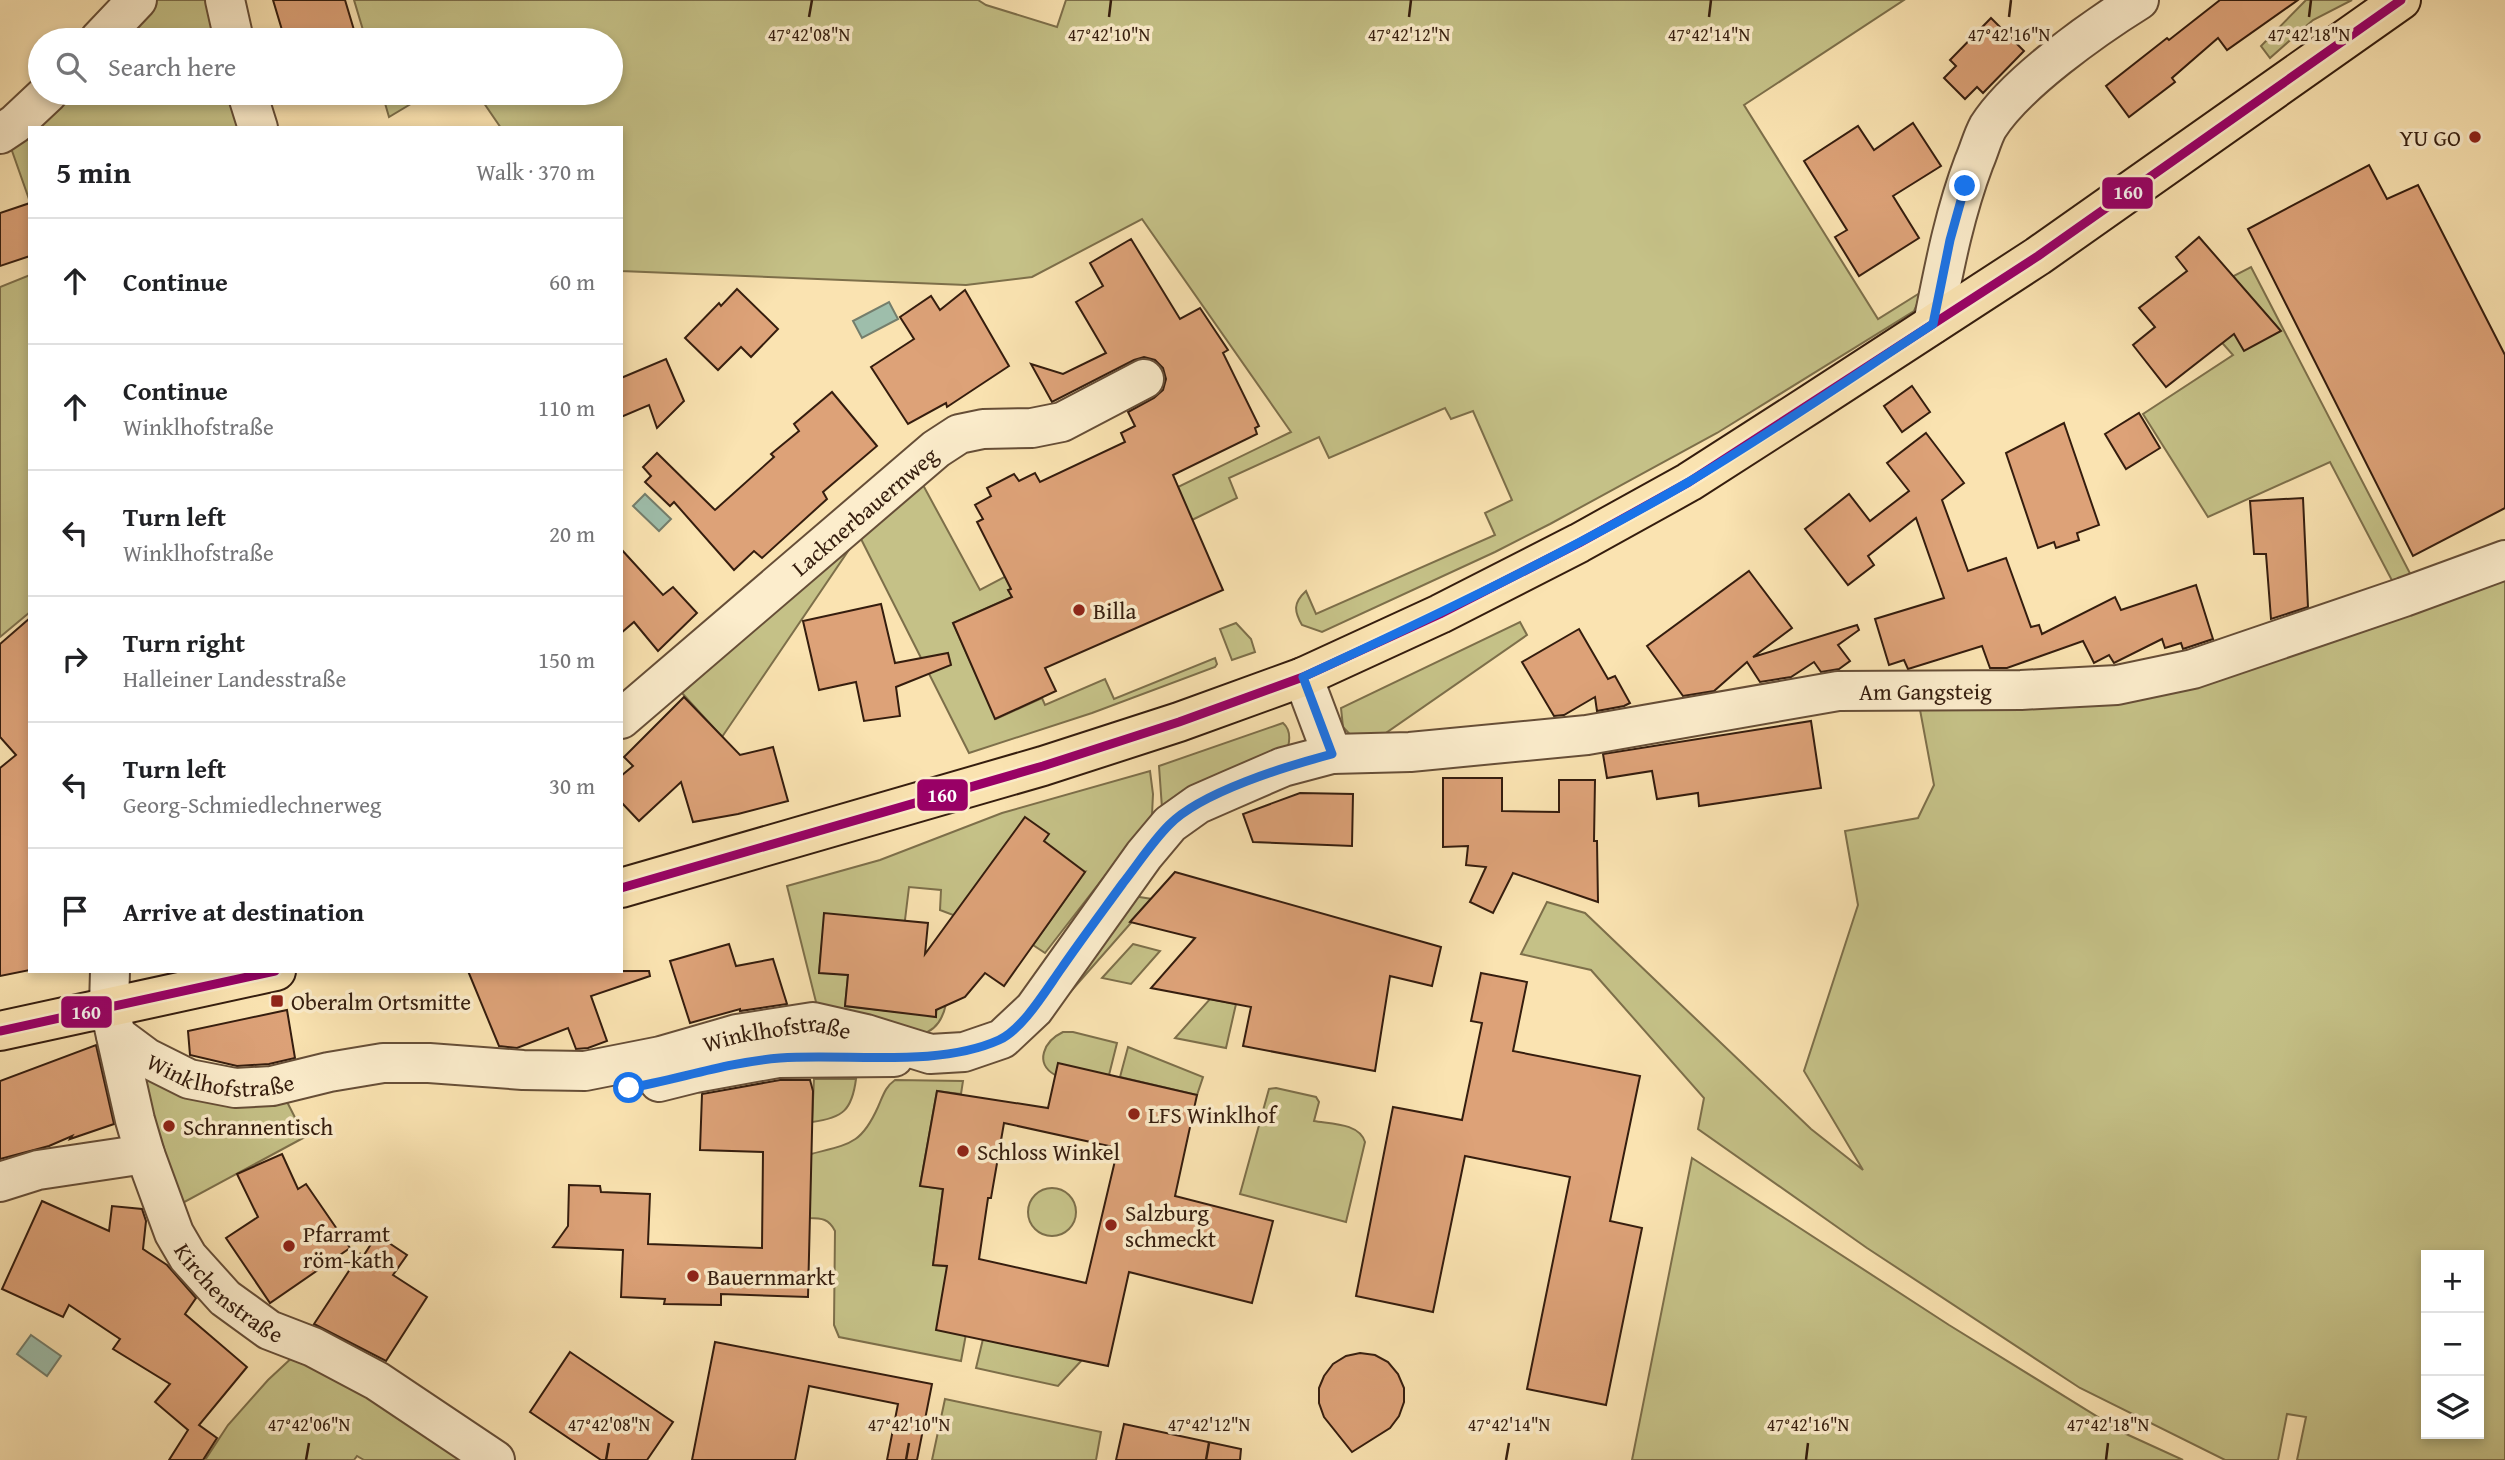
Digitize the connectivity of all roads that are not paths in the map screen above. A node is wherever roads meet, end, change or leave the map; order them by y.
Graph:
1 (137, 0) edge
2 (225, 0) edge
3 (2139, 0) edge
4 (2401, 0) edge
5 (110, 28) edge
6 (231, 28) edge
7 (35, 105) edge
8 (251, 105) edge
9 (257, 126) edge
10 (0, 134) edge
11 (1933, 324) junction
12 (1144, 379) dead end
13 (2505, 559) edge
14 (1303, 677) junction
15 (623, 717) edge
16 (1332, 754) junction
17 (623, 887) edge
18 (266, 973) edge
19 (111, 1004) edge
20 (0, 1031) edge
21 (145, 1154) junction
22 (0, 1182) edge
23 (495, 1460) edge

1 - 5 street
2 - 6 street
3 - 11 street
4 - 11 main road
7 - 10 street
8 - 9 street
11 - 14 main road
12 - 15 street, Lacknerbauernweg
13 - 16 street, Am Gangsteig
14 - 16 street
14 - 17 main road
16 - 19 street, Winklhofstraße
18 - 19 main road
19 - 20 main road
19 - 21 street, Kirchenstraße
21 - 22 street
21 - 23 street, Kirchenstraße

